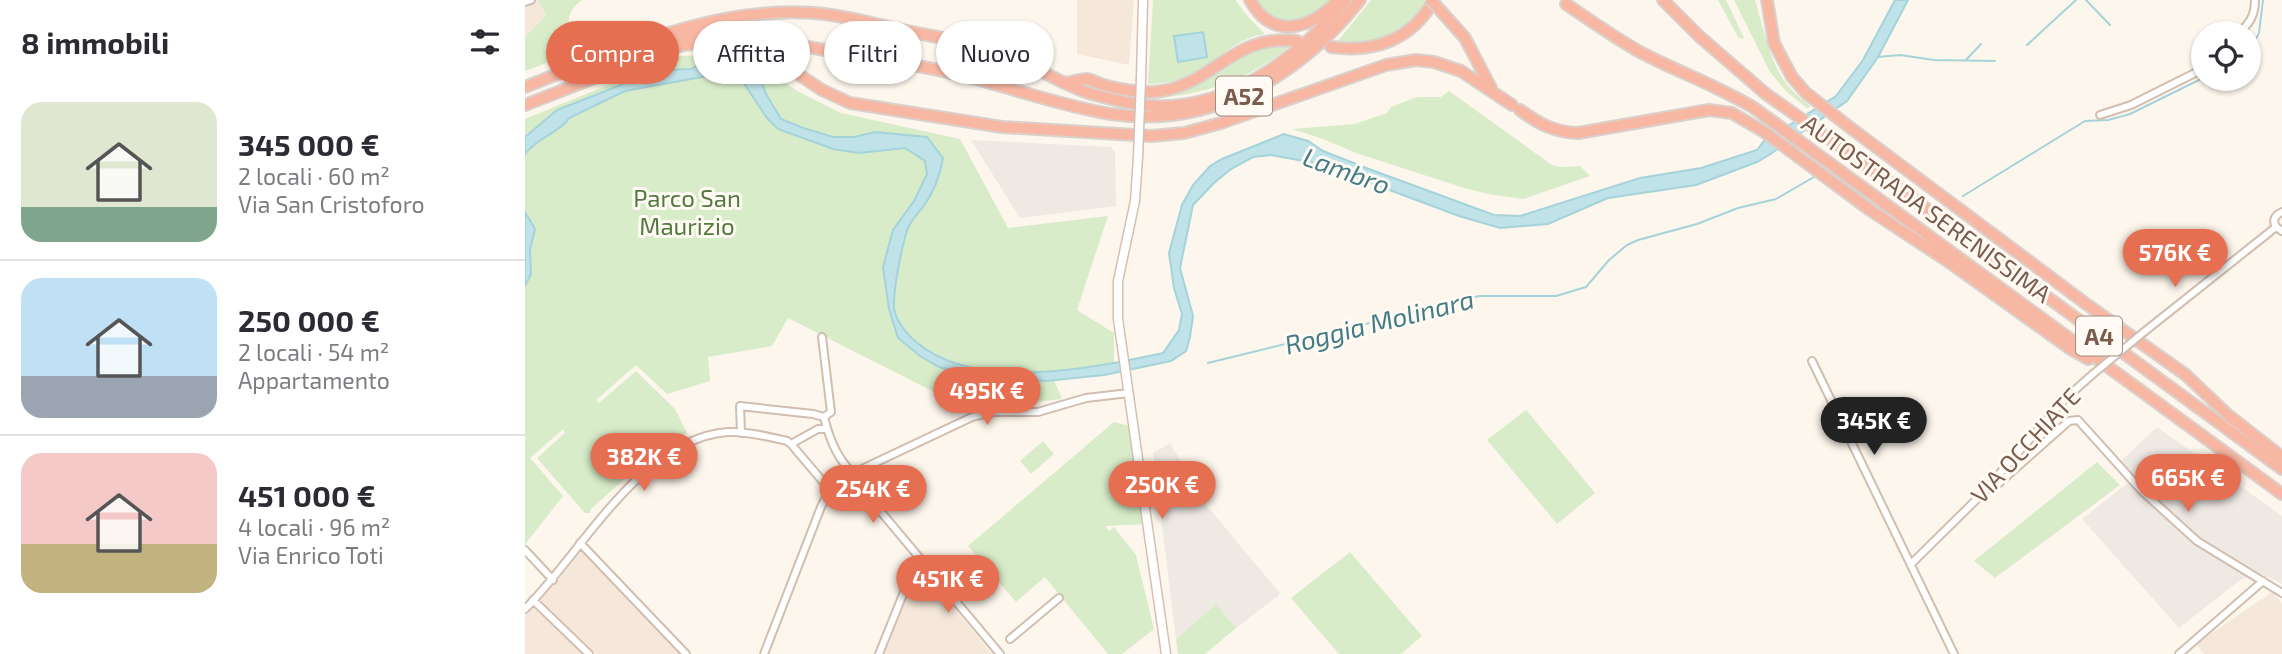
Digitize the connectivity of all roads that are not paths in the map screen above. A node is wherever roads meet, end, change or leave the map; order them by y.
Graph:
1 (531, 0) edge
2 (1143, 0) edge
3 (1250, 0) edge
4 (1338, 0) edge
5 (1346, 0) edge
6 (1360, 0) edge
7 (1432, 0) edge
8 (1663, 0) edge
9 (1767, 0) edge
10 (2255, 0) edge
11 (525, 2) edge
12 (1566, 4) dead end
13 (2250, 21) edge
14 (679, 39) edge
15 (1297, 41) dead end
16 (679, 47) edge
17 (1331, 47) dead end
18 (2191, 75) edge
19 (562, 84) edge
20 (579, 84) edge
21 (1064, 84) junction
22 (525, 87) edge
23 (1492, 90) junction
24 (525, 98) edge
25 (525, 105) edge
26 (2101, 115) dead end
27 (2282, 212) edge
28 (2279, 229) edge
29 (823, 337) dead end
30 (1812, 361) dead end
31 (2125, 379) junction
32 (1129, 393) junction
33 (824, 417) junction
34 (827, 429) junction
35 (741, 433) junction
36 (793, 446) junction
37 (2282, 457) edge
38 (2282, 469) edge
39 (853, 475) junction
40 (1985, 488) junction
41 (830, 490) junction
42 (2282, 494) edge
43 (580, 543) junction
44 (525, 550) edge
45 (918, 557) junction
46 (1911, 564) junction
47 (552, 580) junction
48 (2263, 581) junction
49 (2282, 593) edge
50 (1059, 597) dead end
51 (533, 600) junction
52 (525, 609) edge
53 (1010, 639) dead end
54 (589, 654) edge
55 (686, 654) edge
56 (764, 654) edge
57 (879, 654) edge
58 (1000, 654) edge
59 (1165, 654) edge
60 (1954, 654) edge
61 (2179, 654) edge

1 - 11 street
2 - 32 main road, bridge
3 - 4 highway
5 - 21 highway, A52
6 - 14 highway, A52
7 - 17 highway
7 - 23 highway, bridge
8 - 38 highway, AUTOSTRADA SERENISSIMA / A4
9 - 37 highway
10 - 13 street
12 - 31 highway, AUTOSTRADA SERENISSIMA / A4
15 - 21 highway
16 - 23 highway
18 - 26 street
19 - 24 highway, A52
20 - 25 highway
21 - 22 highway, A52
23 - 31 highway
27 - 28 street
28 - 40 street, VIA OCCHIATE, bridge
29 - 33 street
30 - 46 street
31 - 42 highway, AUTOSTRADA SERENISSIMA / A4
32 - 39 street
32 - 59 main road
33 - 34 street
33 - 35 street
34 - 36 street
34 - 39 street
35 - 36 street
35 - 43 street
36 - 41 street
39 - 41 street
39 - 45 street
40 - 46 street, VIA OCCHIATE
40 - 48 street
41 - 56 street
43 - 47 street
43 - 55 street
44 - 47 street
45 - 57 street
45 - 58 street
46 - 60 street
47 - 51 street
48 - 49 street
48 - 61 street
50 - 53 street
51 - 52 street
51 - 54 street

